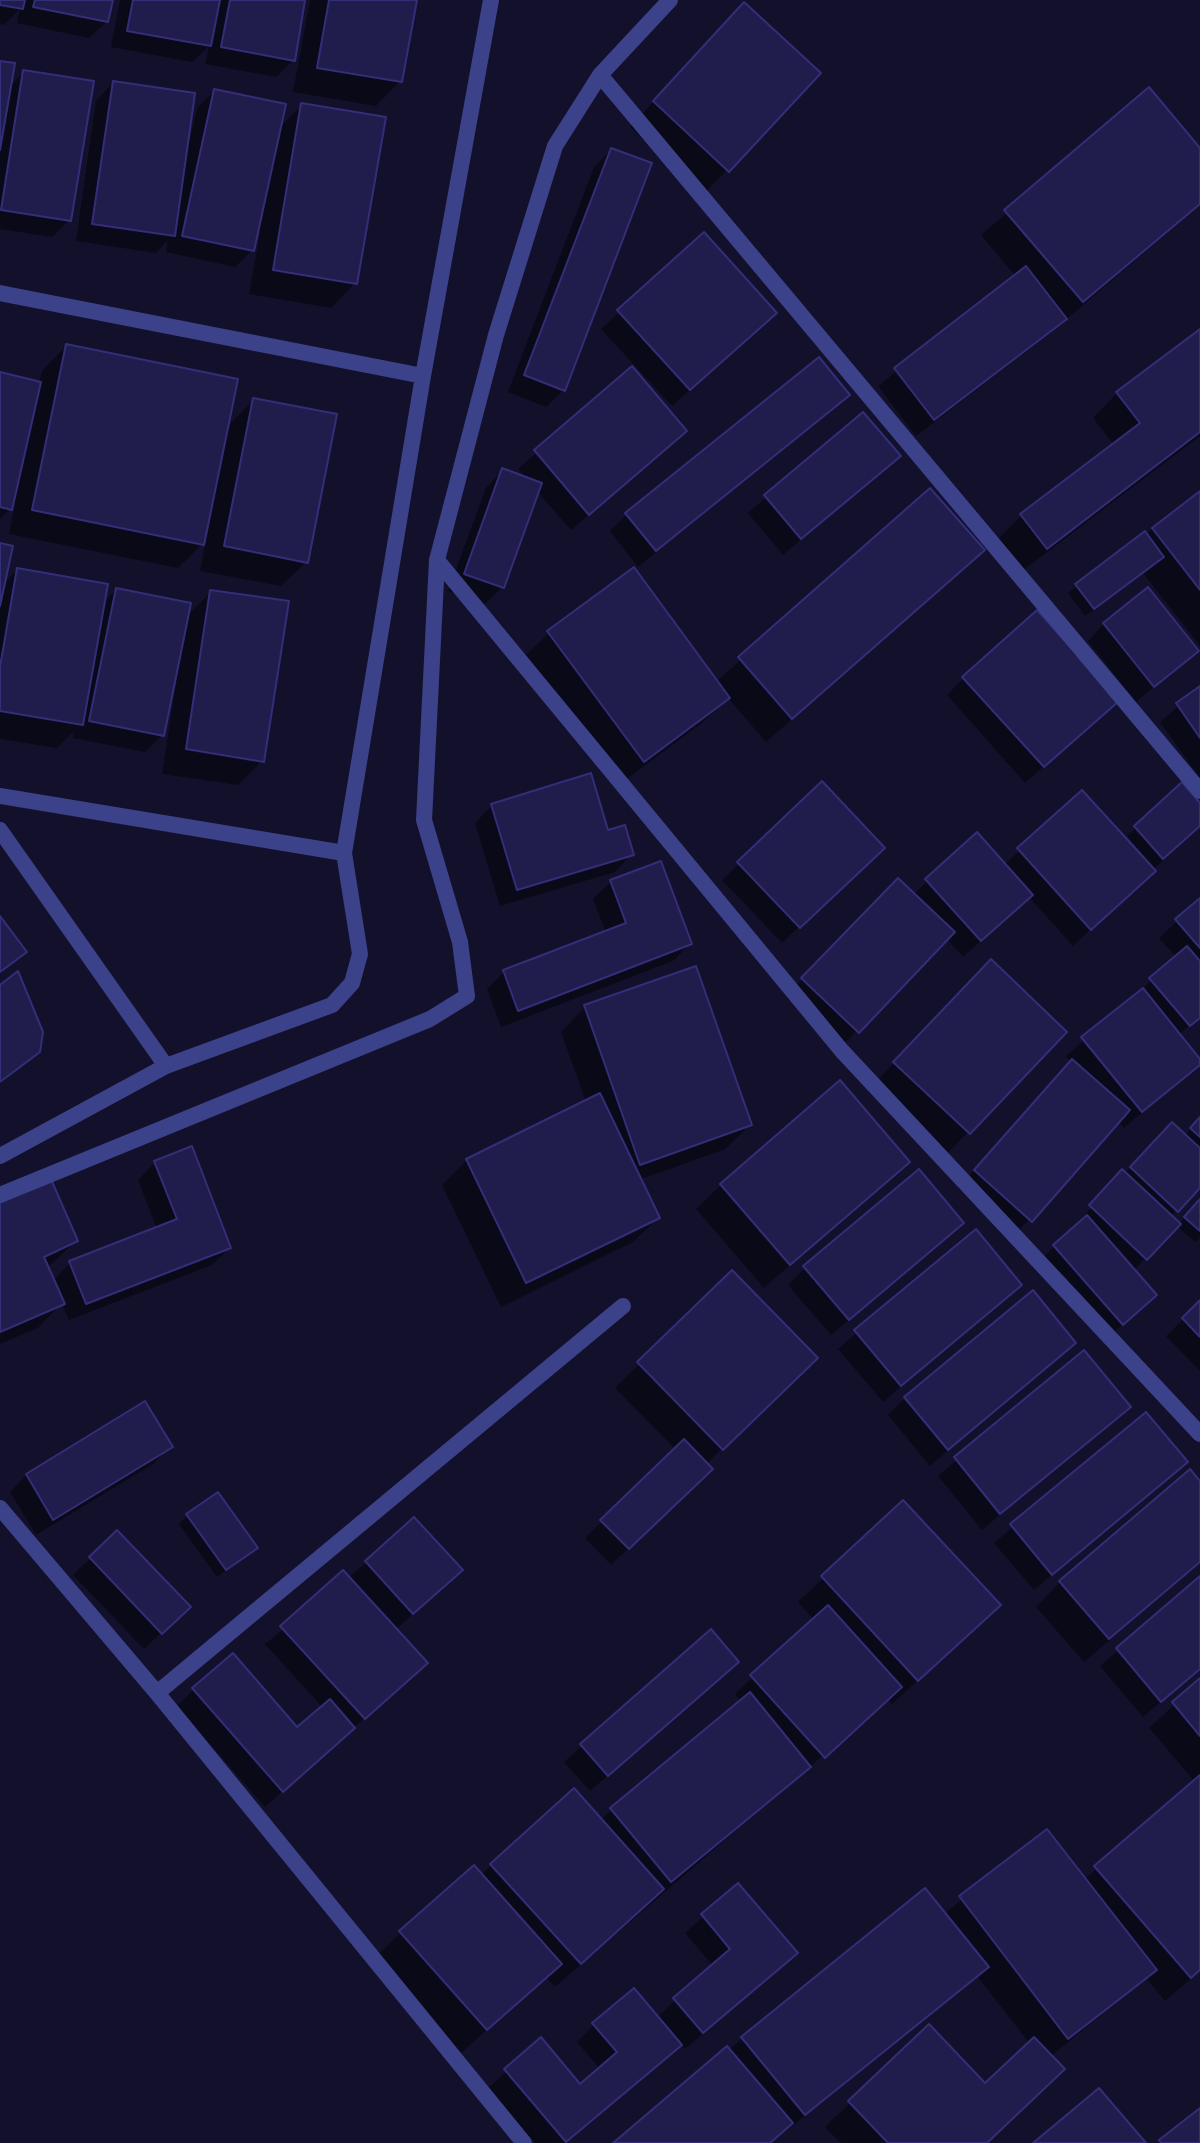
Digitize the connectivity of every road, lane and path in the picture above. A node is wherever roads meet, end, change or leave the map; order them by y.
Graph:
1 (491, 0) edge
2 (670, 0) edge
3 (600, 75) junction
4 (0, 293) edge
5 (423, 376) junction
6 (437, 560) junction
7 (1200, 791) edge
8 (0, 796) edge
9 (0, 830) edge
10 (344, 853) junction
11 (166, 1066) junction
12 (0, 1156) edge
13 (0, 1195) edge
14 (623, 1306) dead end
15 (1200, 1434) edge
16 (0, 1508) edge
17 (157, 1693) junction
18 (524, 2143) edge

1 - 5 street
2 - 3 street
3 - 6 street
3 - 7 street
4 - 5 street
5 - 10 street
6 - 13 street
6 - 15 street
8 - 10 street
9 - 11 street
10 - 11 street
11 - 12 street
14 - 17 street
16 - 17 street
17 - 18 street

